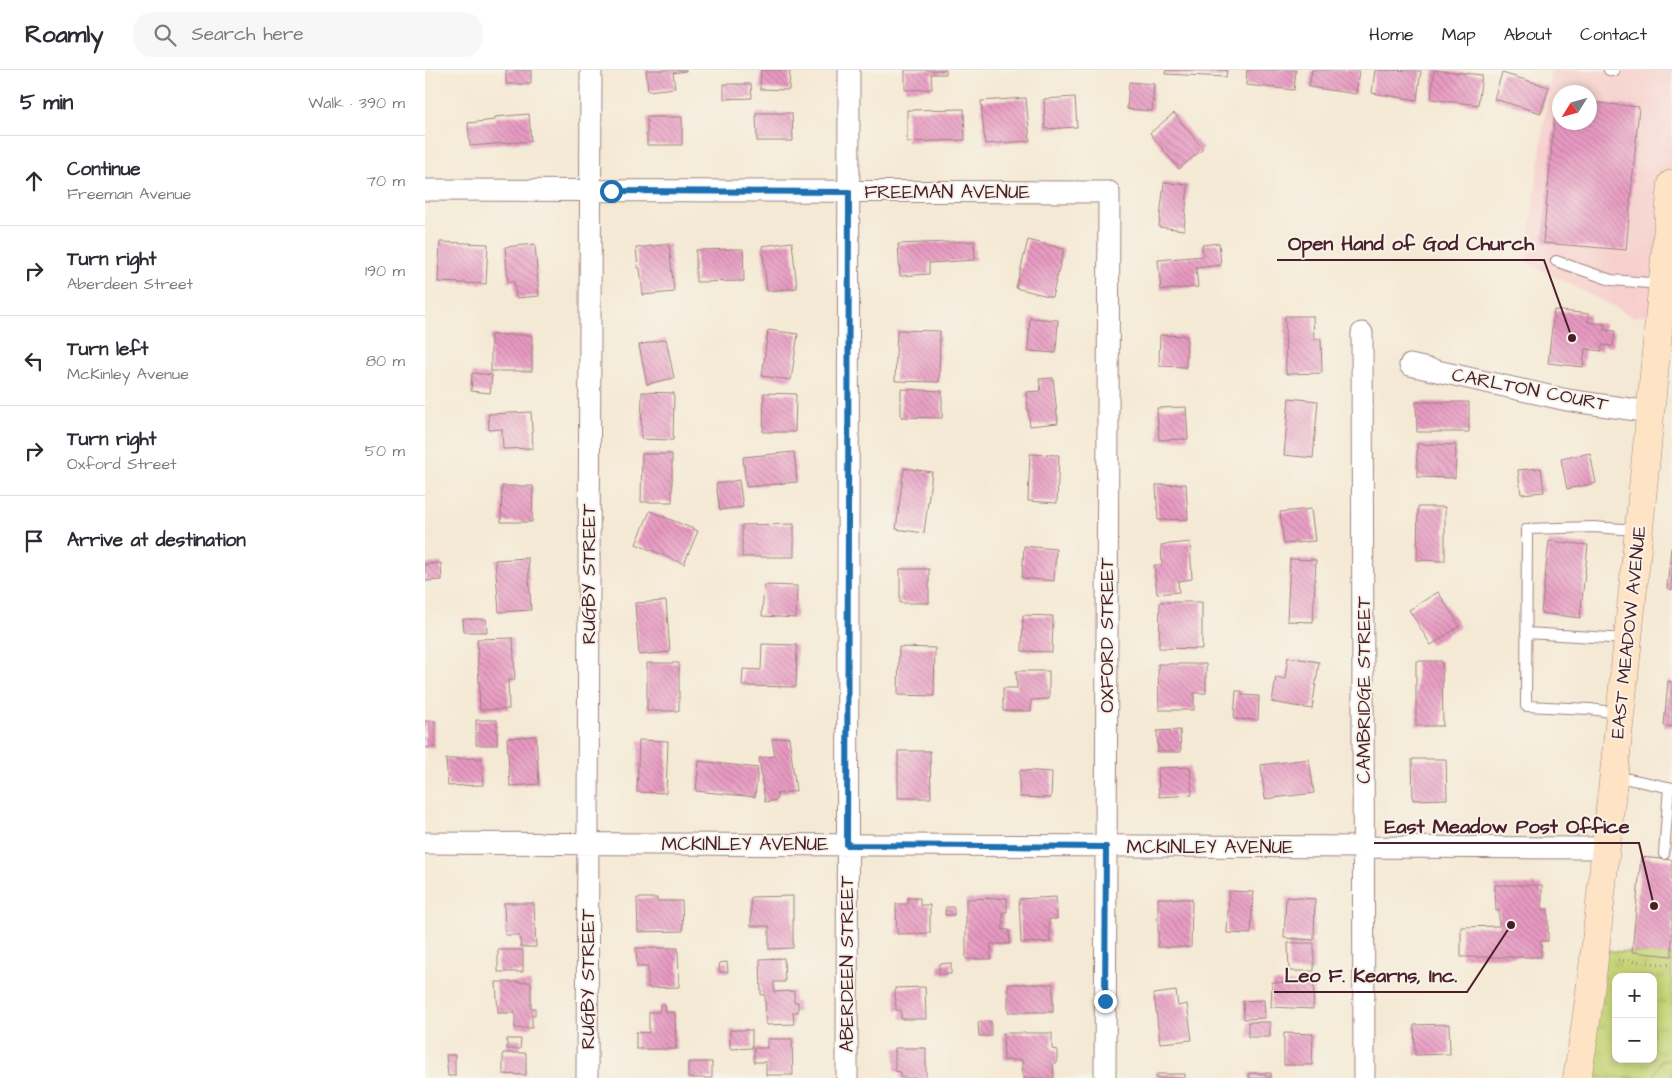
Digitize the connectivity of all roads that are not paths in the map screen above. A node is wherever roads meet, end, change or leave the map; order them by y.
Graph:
1 (591, 70) edge
2 (849, 70) edge
3 (1672, 184) edge
4 (425, 190) edge
5 (591, 191) junction
6 (849, 192) junction
7 (1109, 192) joint
8 (1556, 261) dead end
9 (1667, 285) edge
10 (1362, 333) dead end
11 (1410, 365) dead end
12 (1650, 412) junction
13 (1640, 530) junction
14 (1526, 634) junction
15 (1628, 640) junction
16 (1620, 713) junction
17 (1613, 776) junction
18 (1671, 788) edge
19 (425, 843) edge
20 (588, 844) junction
21 (847, 845) junction
22 (1364, 846) junction
23 (1106, 847) junction
24 (1605, 848) junction
25 (1664, 854) dead end
26 (587, 1078) edge
27 (847, 1078) edge
28 (1105, 1078) edge
29 (1364, 1078) edge
30 (1577, 1078) edge

1 - 5 street, RUGBY STREET
2 - 6 street, ABERDEEN STREET
3 - 9 street, EAST MEADOW AVENUE
4 - 5 street, FREEMAN AVENUE
5 - 6 street, FREEMAN AVENUE
5 - 20 street, RUGBY STREET
6 - 7 street, FREEMAN AVENUE
6 - 21 street, ABERDEEN STREET
7 - 23 street, OXFORD STREET
8 - 9 lane
9 - 12 street, EAST MEADOW AVENUE
10 - 22 street, CAMBRIDGE STREET
11 - 12 street, CARLTON COURT
12 - 13 street, EAST MEADOW AVENUE
13 - 14 lane
13 - 15 street, EAST MEADOW AVENUE
14 - 15 lane
14 - 16 lane
15 - 16 street, EAST MEADOW AVENUE
16 - 17 street, EAST MEADOW AVENUE
17 - 18 lane
17 - 24 street, EAST MEADOW AVENUE
18 - 25 lane
19 - 20 street, MCKINLEY AVENUE
20 - 21 street, MCKINLEY AVENUE
20 - 26 street, RUGBY STREET
21 - 23 street, MCKINLEY AVENUE
21 - 27 street, ABERDEEN STREET
22 - 23 street, MCKINLEY AVENUE
22 - 24 street, MCKINLEY AVENUE
22 - 29 street, CAMBRIDGE STREET
23 - 28 street, OXFORD STREET
24 - 30 street, EAST MEADOW AVENUE

